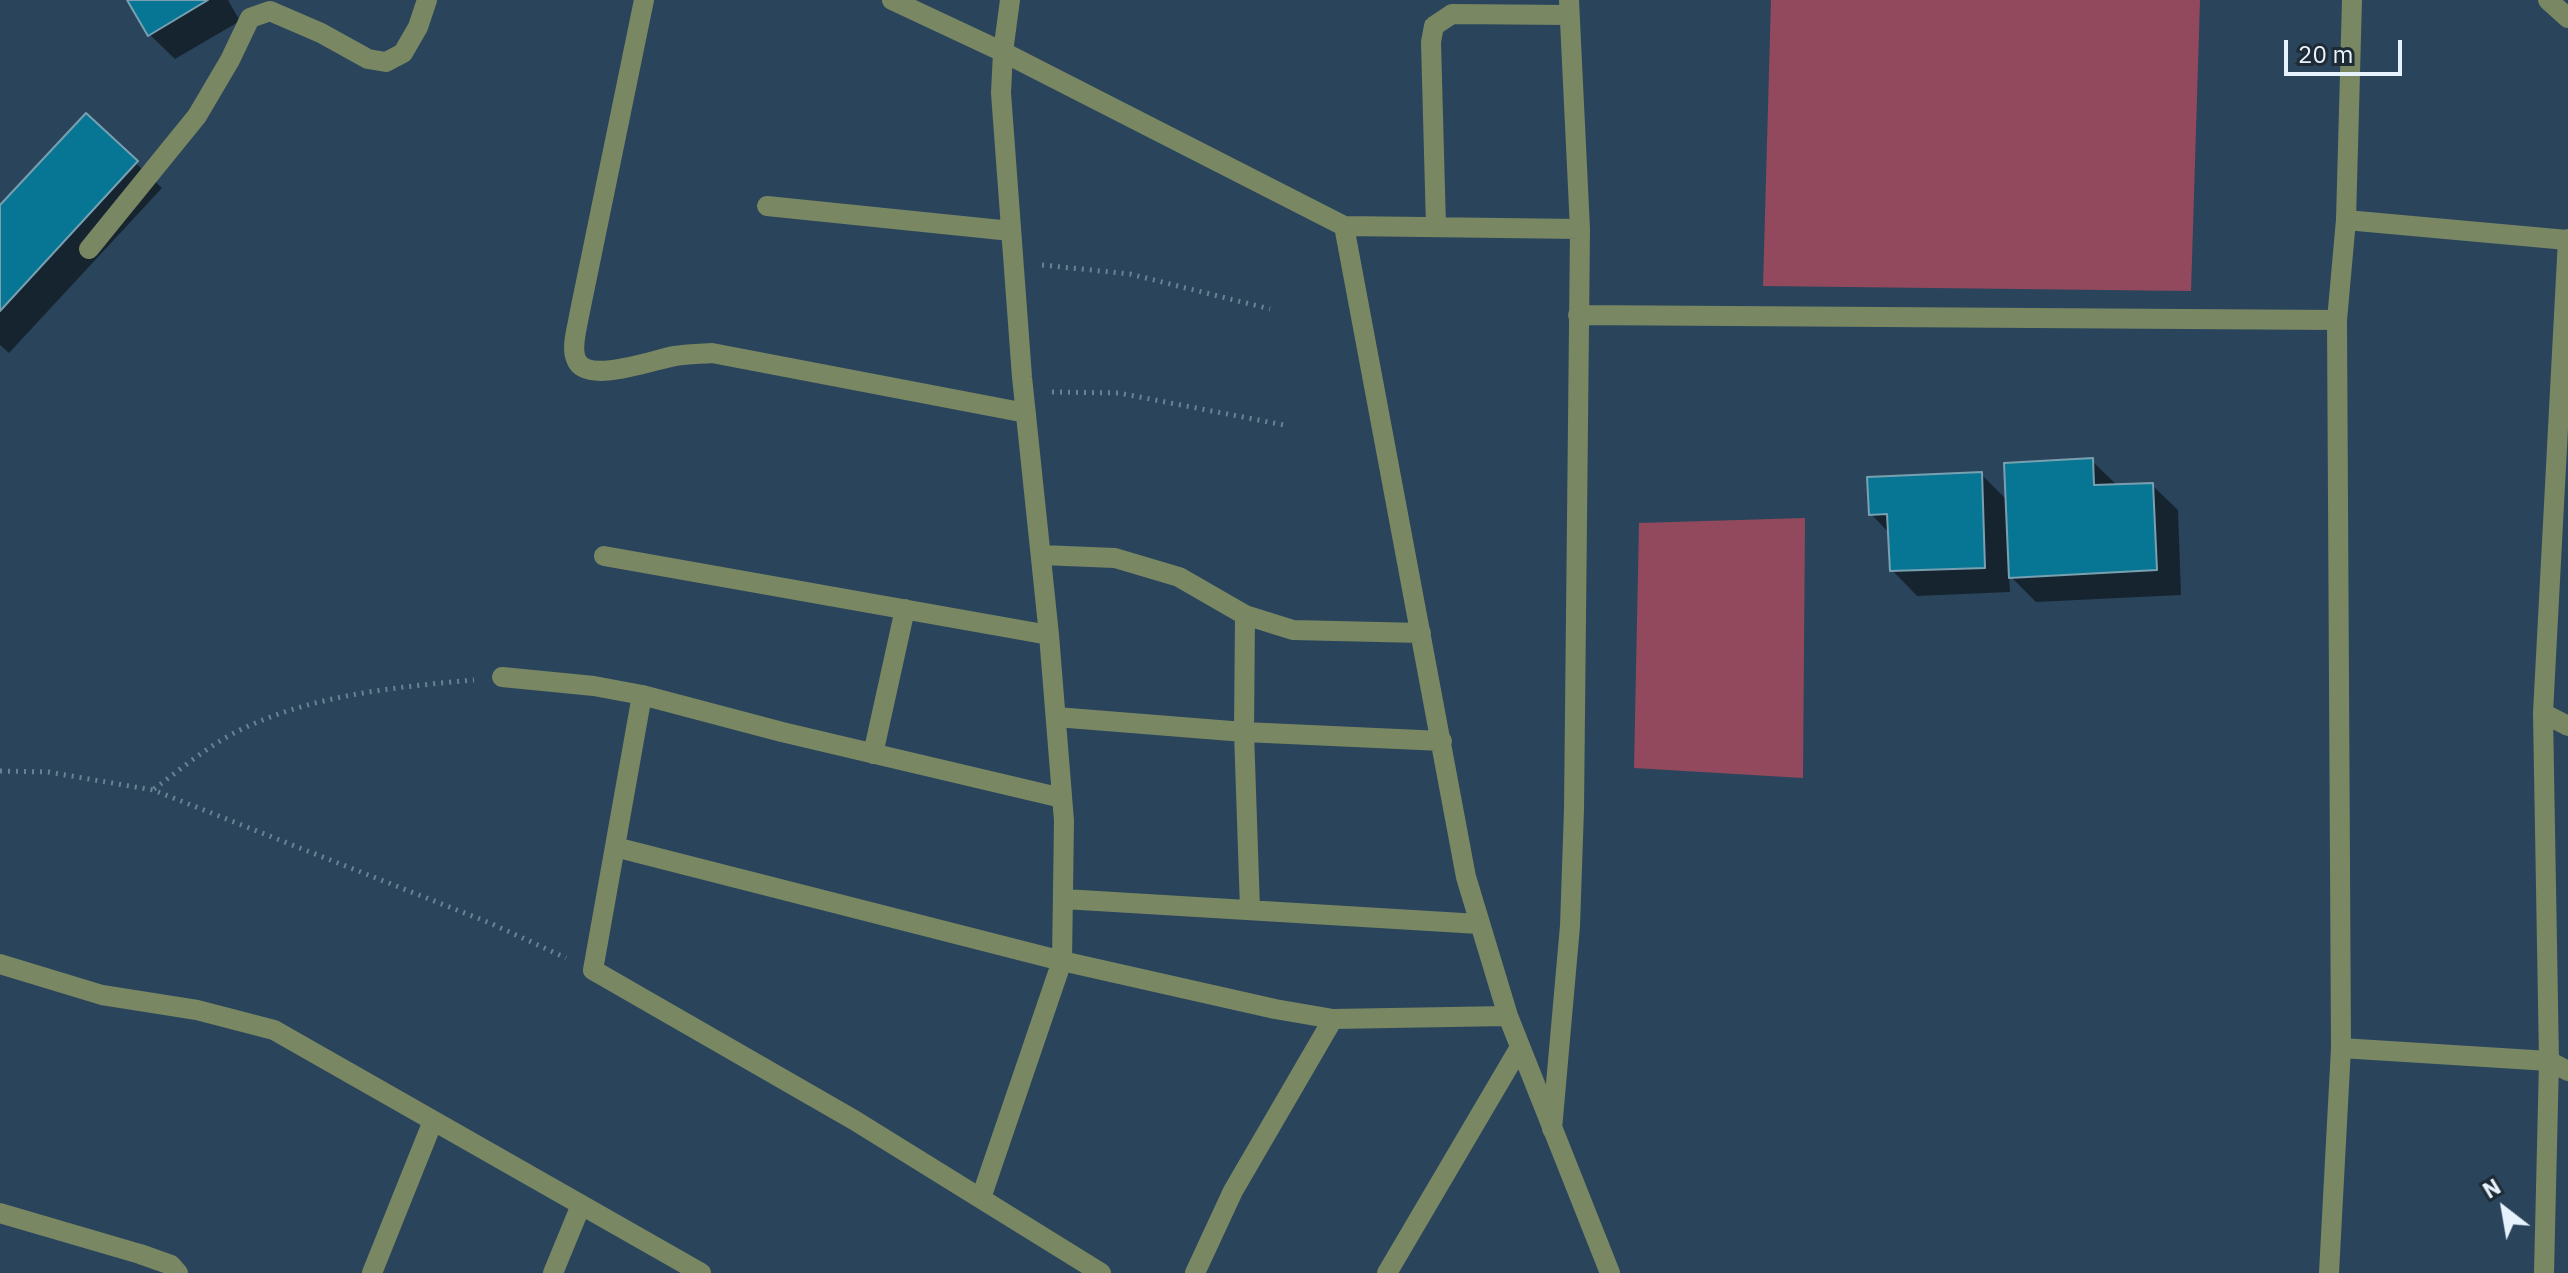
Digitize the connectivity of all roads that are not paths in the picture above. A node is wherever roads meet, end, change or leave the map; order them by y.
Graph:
1 (427, 0) edge
2 (644, 0) edge
3 (892, 0) edge
4 (1010, 0) edge
5 (2352, 0) edge
6 (2548, 0) edge
7 (1569, 8) edge
8 (2568, 18) edge
9 (1003, 52) junction
10 (767, 206) dead end
11 (2346, 220) junction
12 (1344, 226) junction
13 (1436, 227) junction
14 (1580, 229) junction
15 (1011, 231) junction
16 (2567, 239) edge
17 (89, 249) dead end
18 (2567, 309) edge
19 (1578, 315) junction
20 (2337, 320) junction
21 (1024, 403) junction
22 (1041, 555) junction
23 (604, 556) dead end
24 (905, 609) junction
25 (1245, 615) junction
26 (1421, 633) junction
27 (1049, 635) junction
28 (502, 677) road end
29 (642, 695) junction
30 (2543, 713) junction
31 (1056, 717) junction
32 (2568, 726) edge
33 (1244, 732) junction
34 (1442, 741) junction
35 (873, 754) junction
36 (1062, 798) junction
37 (615, 847) junction
38 (1064, 899) junction
39 (1250, 909) junction
40 (1479, 924) junction
41 (1062, 961) junction
42 (0, 964) edge
43 (1508, 1016) junction
44 (1333, 1019) junction
45 (1520, 1047) junction
46 (2341, 1048) junction
47 (2549, 1061) junction
48 (2568, 1071) edge
49 (433, 1121) junction
50 (1552, 1129) junction
51 (981, 1198) junction
52 (581, 1205) junction
53 (0, 1213) edge
54 (178, 1273) edge
55 (372, 1273) edge
56 (553, 1273) edge
57 (701, 1273) edge
58 (1101, 1273) edge
59 (1195, 1273) edge
60 (1387, 1273) edge
61 (1610, 1273) edge
62 (2329, 1273) edge
63 (2544, 1273) edge

1 - 17 street
2 - 21 street
3 - 9 street
4 - 9 street
5 - 11 street
6 - 8 street
7 - 13 street
7 - 14 street
9 - 12 street
9 - 15 street
10 - 15 street
11 - 16 street
11 - 20 street
12 - 13 street
12 - 26 street
13 - 14 street
14 - 19 street
15 - 21 street
16 - 18 street
18 - 30 street
19 - 20 street
19 - 50 street
20 - 46 street
21 - 22 street
22 - 25 street
22 - 27 street
23 - 24 street
24 - 27 street
24 - 35 street
25 - 26 street
25 - 33 street
26 - 34 street
27 - 31 street
28 - 29 street
29 - 35 street
29 - 37 street
30 - 32 street
30 - 47 street
31 - 33 street
31 - 36 street
33 - 34 street
33 - 39 street
34 - 40 street
35 - 36 street
36 - 38 street
37 - 41 street
37 - 51 street
38 - 39 street
38 - 41 street
39 - 40 street
40 - 43 street
41 - 44 street
41 - 51 street
42 - 49 street
43 - 44 street
43 - 45 street
44 - 59 street
45 - 50 street
45 - 60 street
46 - 47 street
46 - 62 street
47 - 48 street
47 - 63 street
49 - 52 street
49 - 55 street
50 - 61 street
51 - 58 street
52 - 56 street
52 - 57 street
53 - 54 street

